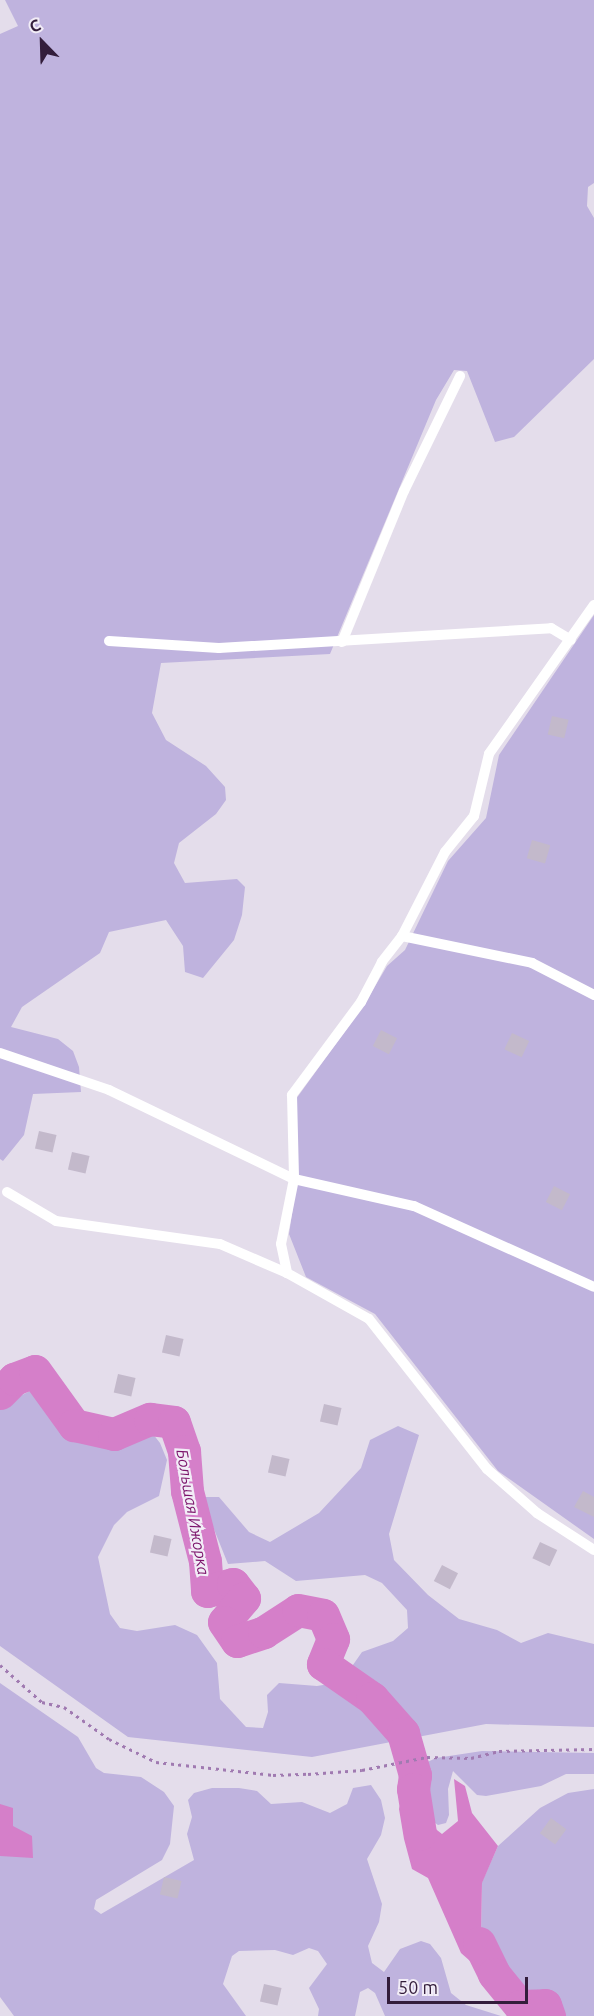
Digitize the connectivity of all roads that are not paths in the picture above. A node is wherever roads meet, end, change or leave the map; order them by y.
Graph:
1 (460, 376) dead end
2 (594, 605) edge
3 (571, 640) junction
4 (109, 641) dead end
5 (342, 642) junction
6 (402, 936) junction
7 (594, 995) edge
8 (0, 1053) edge
9 (294, 1179) junction
10 (7, 1192) dead end
11 (288, 1273) junction
12 (594, 1287) edge
13 (594, 1550) edge

1 - 5 lane
2 - 3 lane
3 - 5 lane
3 - 6 lane
4 - 5 lane
6 - 7 lane
6 - 9 lane
8 - 9 lane
9 - 11 lane
9 - 12 lane
10 - 11 lane
11 - 13 lane

